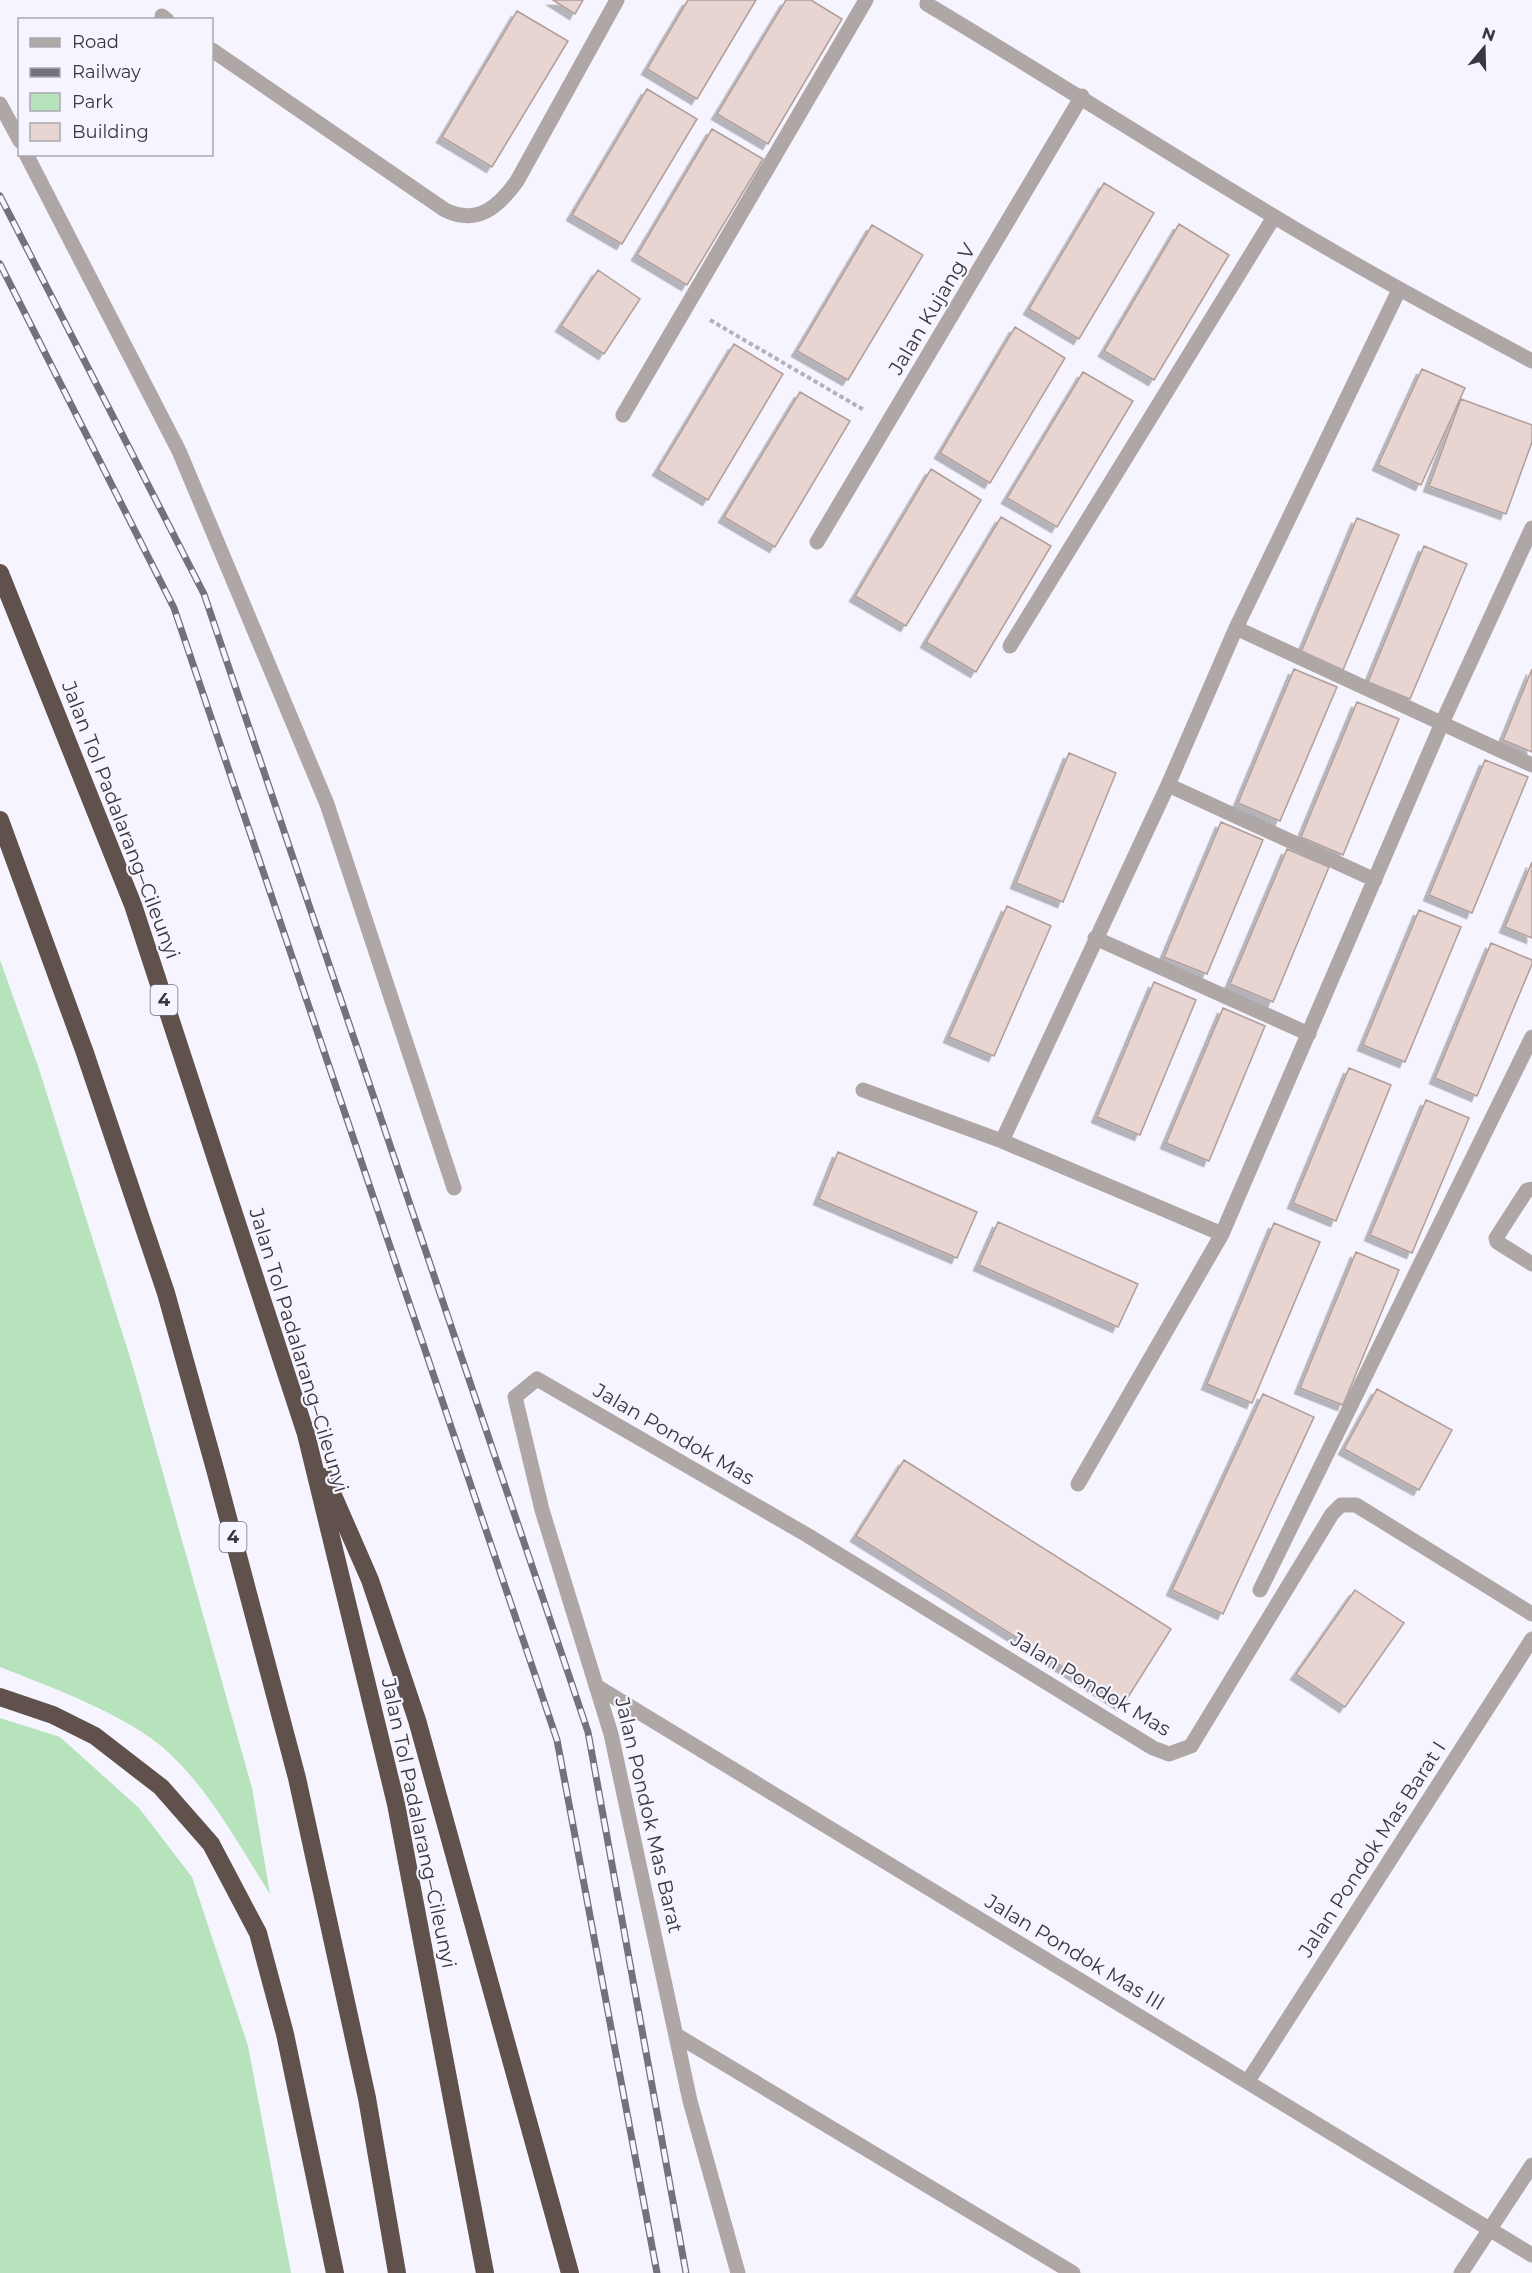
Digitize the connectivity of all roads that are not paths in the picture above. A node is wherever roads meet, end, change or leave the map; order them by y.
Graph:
1 (617, 0) edge
2 (866, 0) edge
3 (924, 1) edge
4 (213, 51) edge
5 (1082, 96) junction
6 (0, 104) edge
7 (18, 137) edge
8 (27, 156) edge
9 (1274, 217) junction
10 (1399, 290) junction
11 (1532, 361) edge
12 (622, 415) dead end
13 (1532, 528) edge
14 (818, 542) dead end
15 (0, 573) edge
16 (1236, 628) junction
17 (1010, 646) dead end
18 (1442, 723) junction
19 (1532, 765) edge
20 (1168, 785) junction
21 (0, 820) edge
22 (1375, 880) junction
23 (1095, 938) junction
24 (1309, 1034) junction
25 (1532, 1037) edge
26 (863, 1090) dead end
27 (1002, 1141) junction
28 (454, 1188) dead end
29 (1532, 1189) edge
30 (1222, 1234) junction
31 (1532, 1264) edge
32 (537, 1379) joint
33 (306, 1434) junction
34 (1078, 1484) dead end
35 (1260, 1590) dead end
36 (1532, 1614) edge
37 (1532, 1639) edge
38 (596, 1686) junction
39 (0, 1697) edge
40 (678, 2036) junction
41 (1248, 2081) junction
42 (1532, 2165) edge
43 (1488, 2228) junction
44 (1532, 2255) edge
45 (335, 2273) edge
46 (398, 2273) edge
47 (485, 2273) edge
48 (570, 2273) edge
49 (738, 2273) edge
50 (1073, 2273) edge
51 (1461, 2273) edge

1 - 4 street
2 - 12 street
3 - 5 street
5 - 9 street
5 - 14 street, Jalan Kujang V
6 - 7 street
8 - 28 street
9 - 10 street
9 - 17 street
10 - 11 street
10 - 16 street
13 - 18 street
15 - 33 highway, Jalan Tol Padalarang–Cileunyi / 4
16 - 18 street
16 - 20 street
18 - 19 street
18 - 22 street
20 - 22 street
20 - 23 street
21 - 46 highway, 4
22 - 24 street
23 - 24 street
23 - 27 street
24 - 30 street
25 - 35 street
26 - 27 street
27 - 30 street
29 - 31 street
30 - 34 street
32 - 36 street, Jalan Pondok Mas
32 - 38 street, Jalan Pondok Mas Barat
33 - 47 highway, Jalan Tol Padalarang–Cileunyi / 4
33 - 48 highway
37 - 41 street, Jalan Pondok Mas Barat I
38 - 40 street, Jalan Pondok Mas Barat
38 - 41 street, Jalan Pondok Mas III
39 - 45 highway
40 - 49 street, Jalan Pondok Mas Barat
40 - 50 street
41 - 43 street, Jalan Pondok Mas III
42 - 43 street
43 - 44 street, Jalan Pondok Mas III
43 - 51 street

